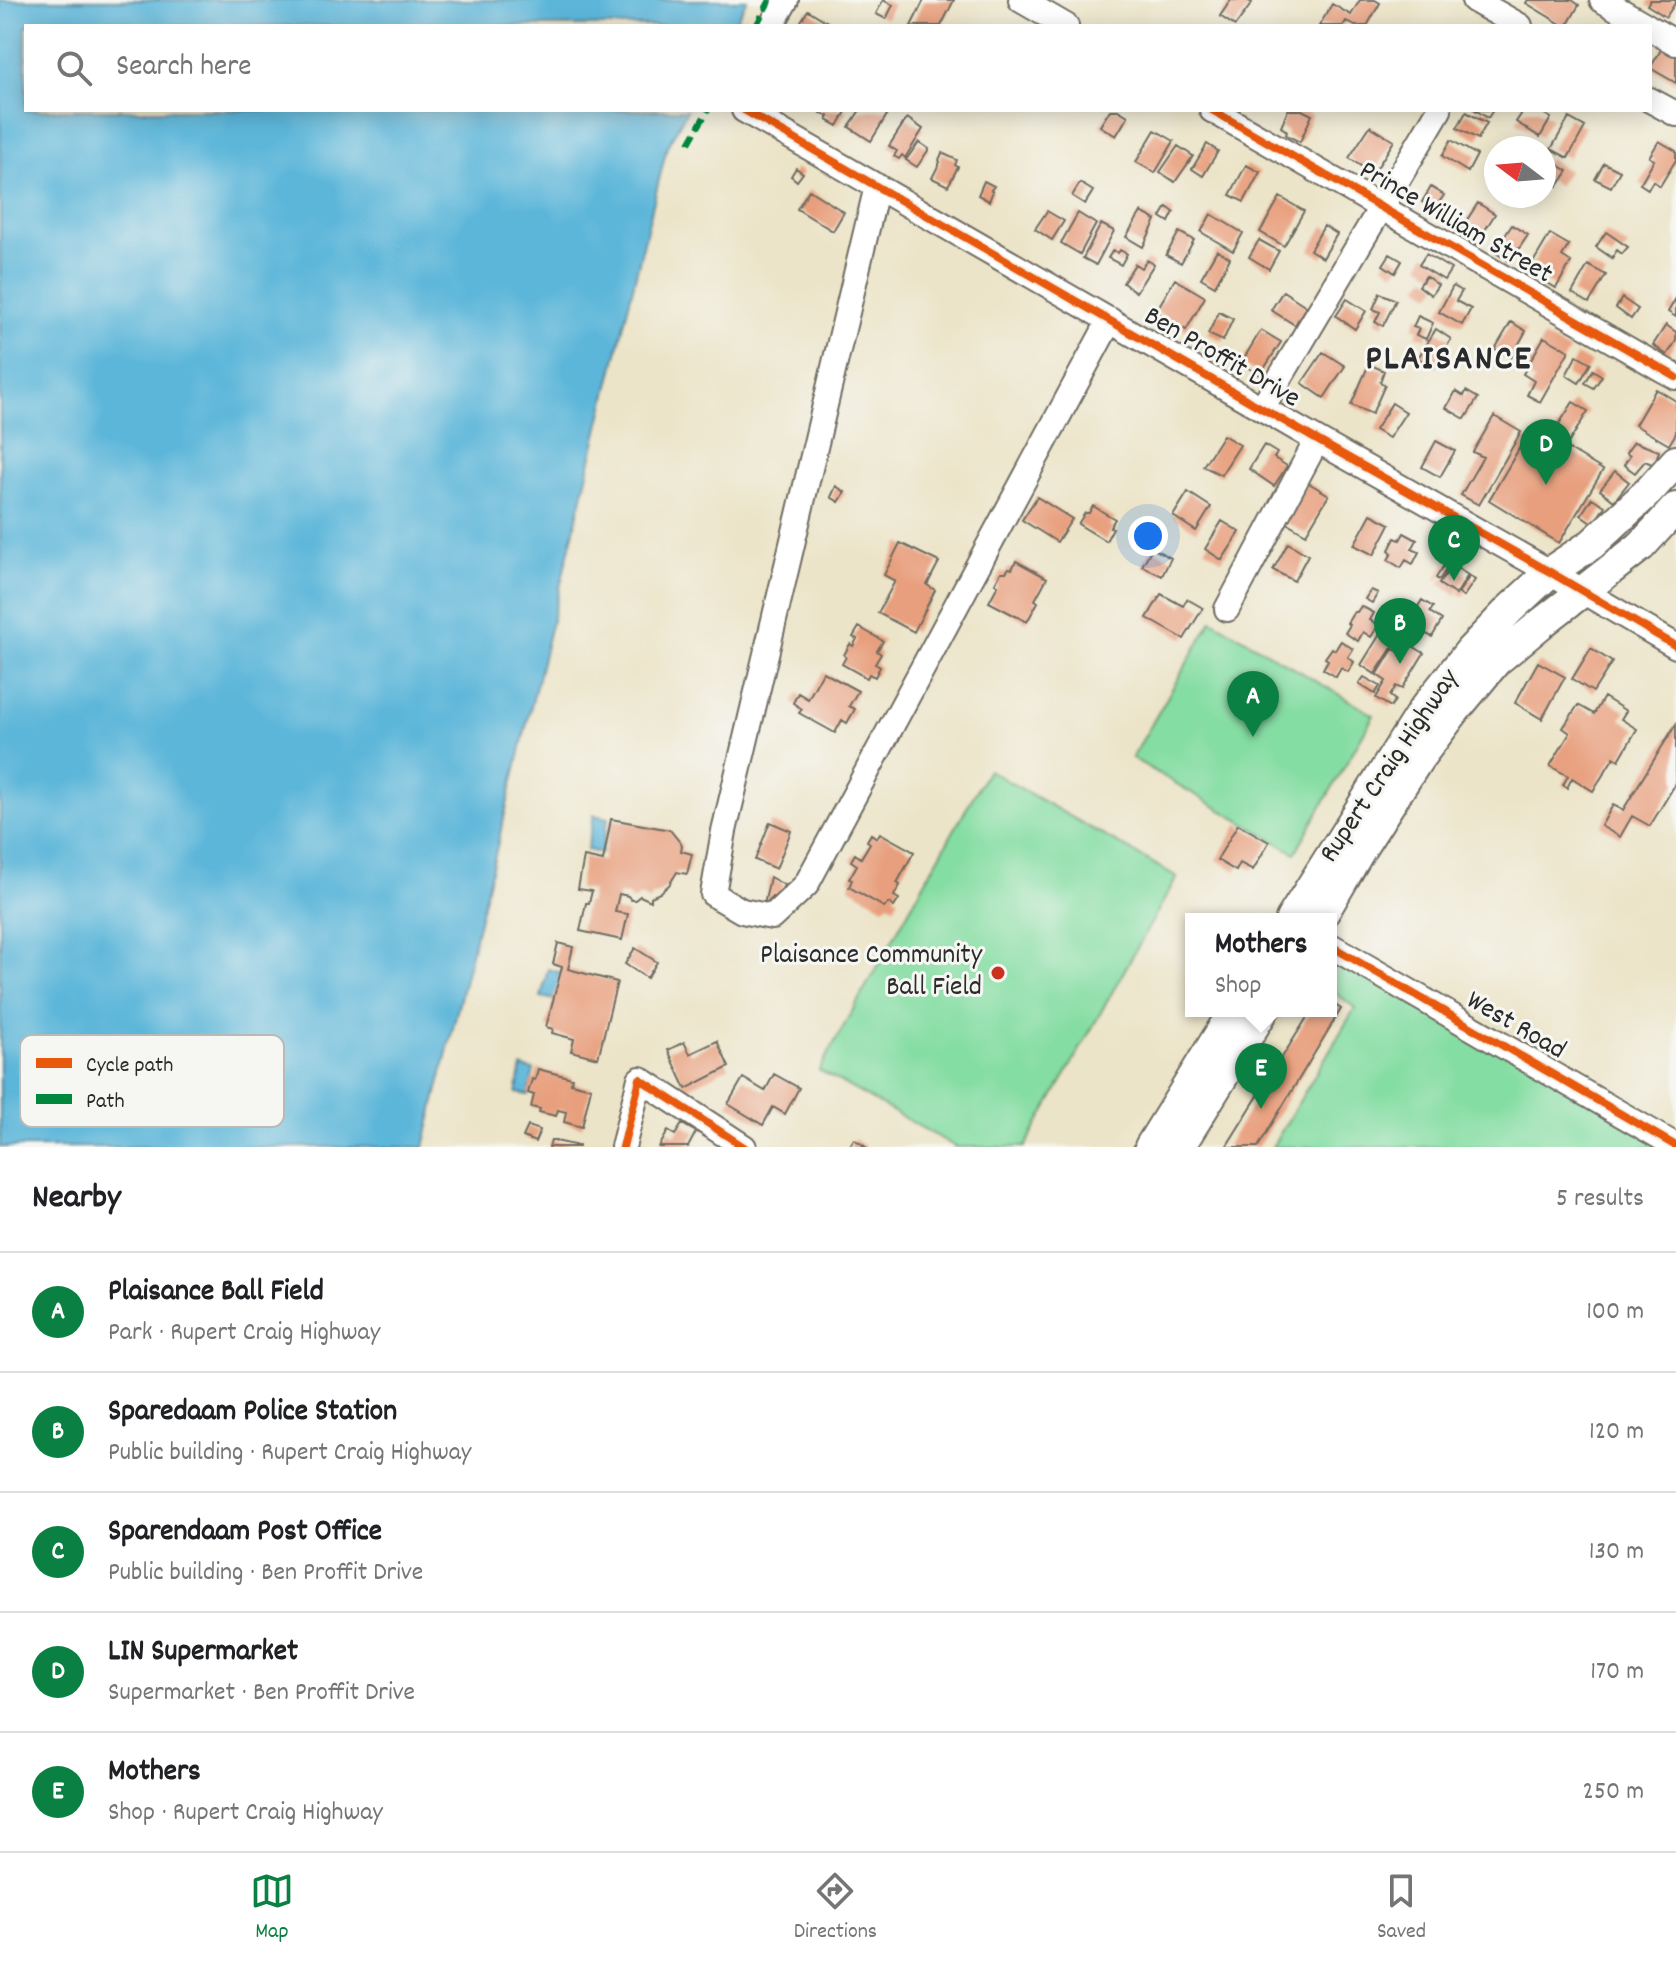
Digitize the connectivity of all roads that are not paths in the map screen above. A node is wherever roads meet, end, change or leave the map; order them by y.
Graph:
1 (786, 0) edge
2 (1021, 0) edge
3 (1474, 0) edge
4 (1602, 0) edge
5 (1492, 19) edge
6 (772, 24) edge
7 (1063, 24) edge
8 (1512, 24) edge
9 (1643, 24) edge
10 (1652, 29) edge
11 (1676, 43) edge
12 (1652, 101) edge
13 (748, 112) edge
14 (1216, 112) edge
15 (1438, 112) edge
16 (1676, 114) edge
17 (877, 186) junction
18 (1382, 207) junction
19 (1110, 320) junction
20 (1676, 377) edge
21 (1262, 408) junction
22 (1317, 440) junction
23 (1676, 461) edge
24 (1676, 508) edge
25 (1550, 572) junction
26 (1582, 592) junction
27 (1227, 609) dead end
28 (1676, 646) edge
29 (1295, 913) edge
30 (1323, 913) edge
31 (1337, 949) edge
32 (1230, 1017) edge
33 (1259, 1017) edge
34 (1676, 1146) edge
35 (623, 1147) edge
36 (744, 1147) edge
37 (1150, 1147) edge
38 (1179, 1147) edge

1 - 6 street
2 - 7 street
3 - 5 street
4 - 9 street
5 - 8 street
10 - 11 street
12 - 16 street
13 - 17 street, Ben Proffit Drive
14 - 18 street, Prince William Street
15 - 18 street
17 - 19 street, Ben Proffit Drive
17 - 19 street
18 - 20 street, Prince William Street
18 - 21 street
19 - 21 street, Ben Proffit Drive
21 - 22 street, Ben Proffit Drive
22 - 25 street, Ben Proffit Drive
22 - 27 street
23 - 25 main road, Rupert Craig Highway
24 - 26 main road, Rupert Craig Highway
25 - 26 street, Ben Proffit Drive
25 - 29 main road, Rupert Craig Highway
26 - 28 street, Ben Proffit Drive
26 - 30 main road, Rupert Craig Highway
31 - 34 street, West Road
32 - 37 main road
33 - 38 main road
35 - 36 street

